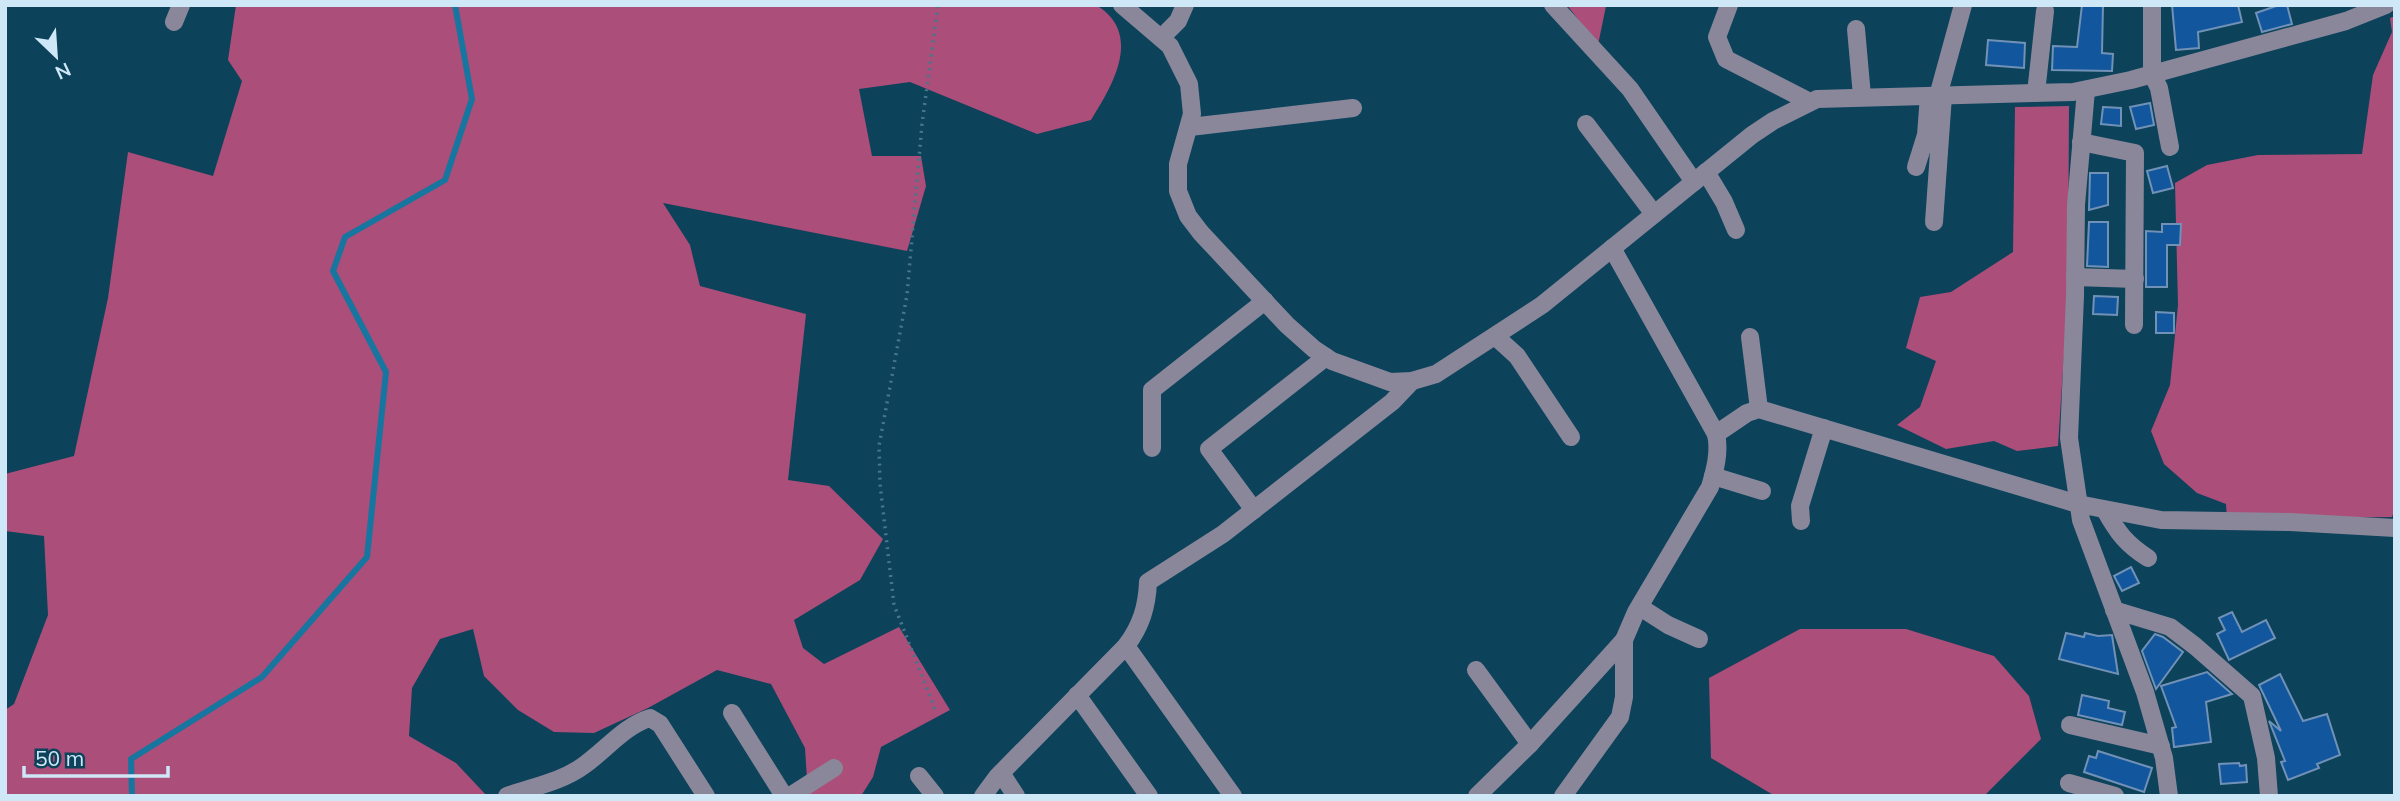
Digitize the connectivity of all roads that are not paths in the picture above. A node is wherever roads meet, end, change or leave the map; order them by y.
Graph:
1 (1122, 5) edge
2 (1185, 5) edge
3 (1553, 5) edge
4 (1729, 5) edge
5 (1963, 5) edge
6 (2152, 5) edge
7 (2386, 5) edge
8 (2045, 11) dead end
9 (1856, 29) dead end
10 (1162, 37) junction
11 (2152, 74) junction
12 (2086, 90) junction
13 (2036, 93) junction
14 (1863, 96) junction
15 (1936, 96) junction
16 (1810, 102) junction
17 (1353, 108) dead end
18 (1586, 124) dead end
19 (1190, 127) junction
20 (2081, 142) junction
21 (2170, 147) dead end
22 (1916, 167) dead end
23 (1700, 177) junction
24 (1654, 214) junction
25 (1934, 222) dead end
26 (1736, 230) dead end
27 (1612, 248) junction
28 (2075, 277) junction
29 (2135, 279) junction
30 (1265, 300) junction
31 (2134, 325) dead end
32 (1496, 337) junction
33 (1750, 337) dead end
34 (1326, 357) junction
35 (1412, 381) junction
36 (1759, 410) junction
37 (1824, 428) junction
38 (1716, 434) junction
39 (1571, 438) dead end
40 (1152, 448) dead end
41 (1713, 476) junction
42 (1762, 491) dead end
43 (2078, 504) junction
44 (1254, 510) junction
45 (2105, 510) junction
46 (1801, 521) dead end
47 (2395, 528) edge
48 (2148, 558) dead end
49 (1640, 607) junction
50 (2114, 610) junction
51 (1699, 639) dead end
52 (1624, 640) junction
53 (1126, 646) junction
54 (1476, 670) dead end
55 (1077, 695) junction
56 (732, 713) dead end
57 (2070, 724) dead end
58 (1530, 744) junction
59 (2161, 747) junction
60 (834, 768) dead end
61 (1000, 773) junction
62 (919, 776) dead end
63 (2069, 783) dead end
64 (507, 796) edge
65 (706, 796) edge
66 (787, 796) edge
67 (935, 796) edge
68 (983, 796) edge
69 (1016, 796) edge
70 (1149, 796) edge
71 (1233, 796) edge
72 (1477, 796) edge
73 (1563, 796) edge
74 (2115, 796) edge
75 (2169, 796) edge
76 (2269, 796) edge

1 - 10 street
2 - 10 street
3 - 23 street
4 - 16 street
5 - 15 street
6 - 11 street
7 - 11 street
8 - 13 street
9 - 14 street
10 - 19 street
11 - 12 street
11 - 21 street
12 - 13 street
12 - 20 street
13 - 15 street
14 - 15 street
14 - 16 street
15 - 22 street
15 - 25 street
16 - 23 street
17 - 19 street
18 - 24 street
19 - 30 street
20 - 28 street
20 - 29 street
23 - 24 street
23 - 26 street
24 - 27 street
27 - 32 street
27 - 38 street
28 - 29 street
28 - 43 street
29 - 31 street
30 - 34 street
30 - 40 street
32 - 35 street
32 - 39 street
33 - 36 street
34 - 35 street
34 - 44 street
35 - 44 street
36 - 37 street
36 - 38 street
37 - 43 street
37 - 46 street
38 - 41 street
41 - 42 street
41 - 49 street
43 - 45 street
43 - 50 street
44 - 53 street
45 - 47 street
45 - 48 street
49 - 51 street
49 - 52 street
50 - 59 street
50 - 76 street
52 - 58 street
52 - 73 street
53 - 55 street
53 - 71 street
54 - 58 street
55 - 61 street
55 - 70 street
56 - 66 street
57 - 59 street
58 - 72 street
59 - 75 street
60 - 66 street
61 - 68 street
61 - 69 street
62 - 67 street
63 - 74 street
64 - 65 street

